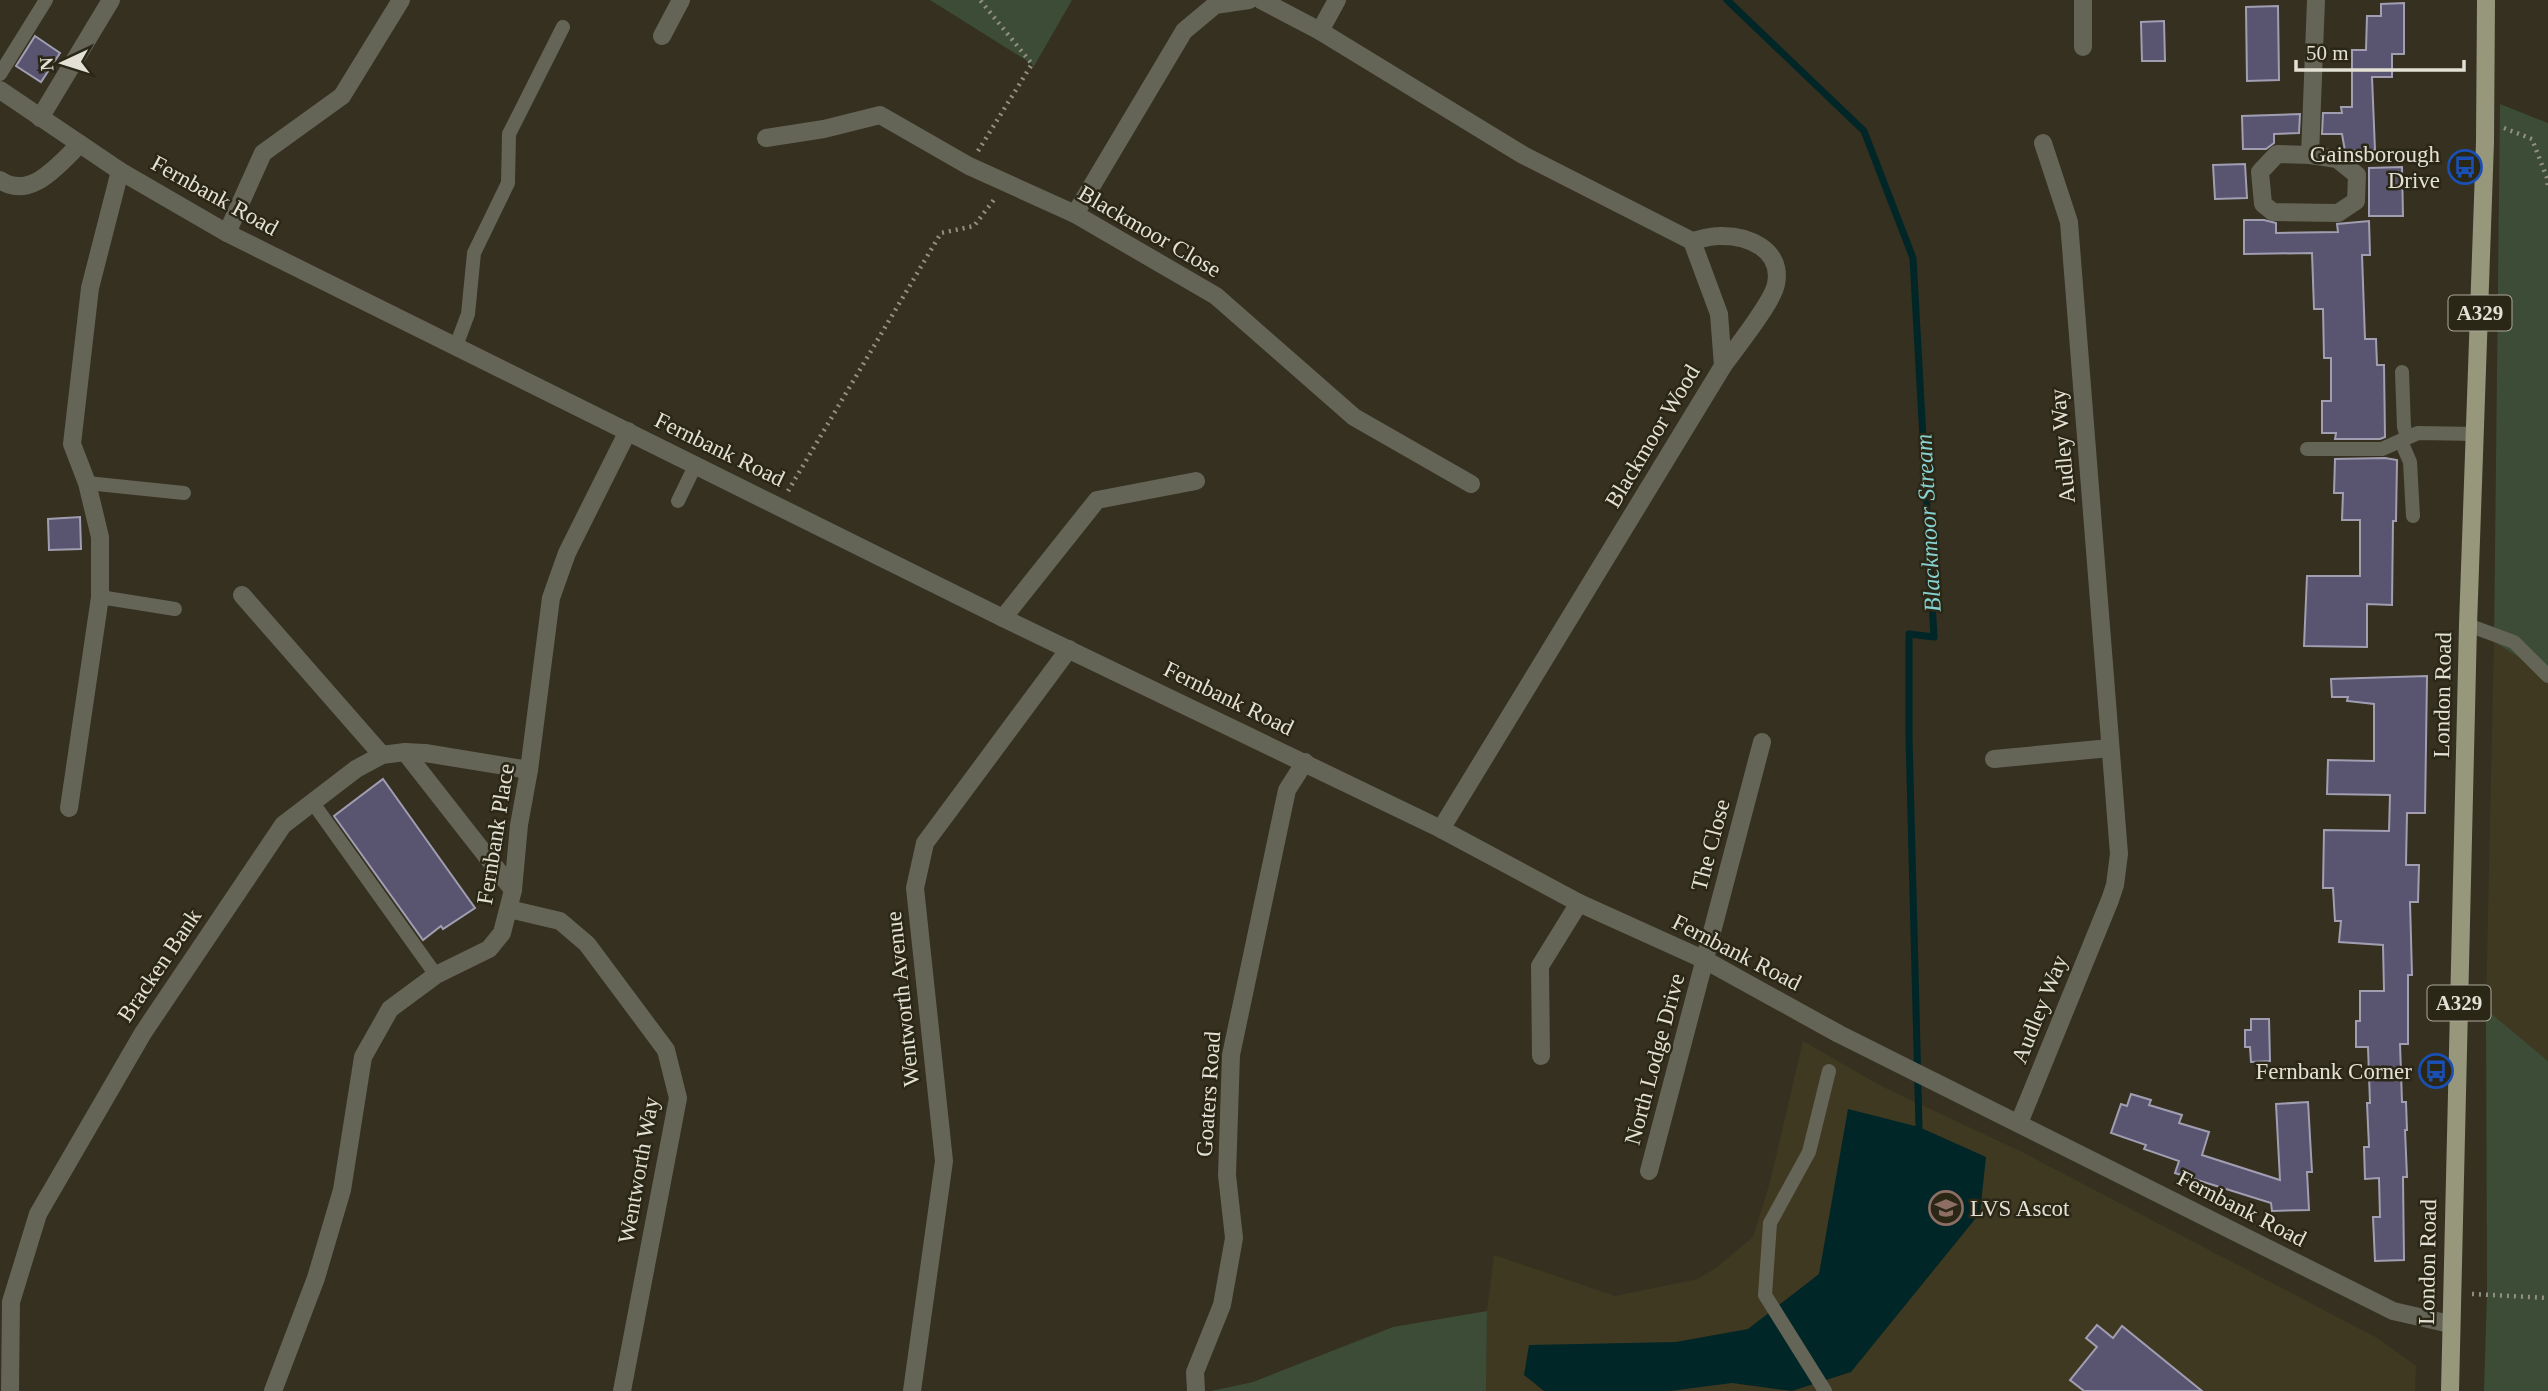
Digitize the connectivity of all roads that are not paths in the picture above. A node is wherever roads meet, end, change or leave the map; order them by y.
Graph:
1 (46, 0) edge
2 (111, 0) edge
3 (401, 0) edge
4 (681, 0) edge
5 (1250, 0) edge
6 (1261, 0) edge
7 (1337, 0) edge
8 (2083, 0) edge
9 (2316, 0) edge
10 (2486, 0) edge
11 (563, 27) dead end
12 (1320, 31) junction
13 (662, 36) dead end
14 (2083, 47) dead end
15 (0, 74) edge
16 (0, 90) edge
17 (40, 118) junction
18 (766, 138) dead end
19 (2043, 143) dead end
20 (80, 144) junction
21 (2311, 155) junction
22 (120, 170) junction
23 (0, 180) edge
24 (1075, 214) junction
25 (228, 233) junction
26 (1692, 241) junction
27 (457, 346) junction
28 (1723, 366) junction
29 (2402, 372) dead end
30 (628, 430) junction
31 (2476, 434) junction
32 (2404, 439) junction
33 (2307, 449) dead end
34 (696, 464) junction
35 (1196, 481) dead end
36 (87, 483) junction
37 (1471, 484) dead end
38 (184, 493) dead end
39 (678, 501) dead end
40 (2413, 516) dead end
41 (242, 595) dead end
42 (100, 597) junction
43 (175, 609) dead end
44 (1003, 618) junction
45 (2468, 625) junction
46 (1069, 649) junction
47 (2548, 676) edge
48 (1762, 742) dead end
49 (2110, 748) junction
50 (405, 752) junction
51 (382, 755) junction
52 (1994, 759) dead end
53 (1305, 762) junction
54 (530, 770) junction
55 (313, 803) junction
56 (69, 808) dead end
57 (1441, 829) junction
58 (513, 890) junction
59 (1579, 903) junction
60 (509, 909) junction
61 (1705, 960) junction
62 (436, 975) junction
63 (1541, 1056) dead end
64 (1829, 1071) dead end
65 (2019, 1123) junction
66 (1649, 1171) dead end
67 (2450, 1324) junction
68 (1824, 1390) edge
69 (10, 1391) edge
70 (273, 1391) edge
71 (622, 1391) edge
72 (912, 1391) edge
73 (1196, 1391) edge
74 (2450, 1391) edge

1 - 15 lane
2 - 17 street
3 - 25 street
4 - 13 street
5 - 24 street
6 - 12 street
7 - 12 street
8 - 14 street
9 - 21 street
10 - 31 main road, London Road / A329
11 - 27 lane
12 - 26 street
16 - 17 street, Fernbank Road
17 - 20 street, Fernbank Road
18 - 24 street, Blackmoor Close
19 - 49 street, Audley Way
20 - 22 street, Fernbank Road
20 - 23 street
21 - 21 street
22 - 25 street, Fernbank Road
22 - 36 street
24 - 37 street, Blackmoor Close
25 - 27 street, Fernbank Road
26 - 28 street, Blackmoor Wood
26 - 28 street
27 - 30 street, Fernbank Road
28 - 57 street, Blackmoor Wood
29 - 32 lane
30 - 34 street, Fernbank Road
30 - 54 street, Fernbank Place
31 - 32 lane
31 - 45 main road, London Road / A329
32 - 33 lane
32 - 40 lane
34 - 39 lane
34 - 44 street, Fernbank Road
35 - 44 street
36 - 38 lane
36 - 42 street
41 - 51 street
42 - 43 lane
42 - 56 street
44 - 46 street, Fernbank Road
45 - 47 lane
45 - 67 main road, London Road / A329
46 - 53 street, Fernbank Road
46 - 72 street, Wentworth Avenue
48 - 61 street, The Close
49 - 52 street
49 - 65 street, Audley Way
50 - 51 street, Bracken Bank
50 - 54 street, Bracken Bank
50 - 58 street
51 - 55 street, Bracken Bank
53 - 57 street, Fernbank Road
53 - 73 street, Goaters Road
54 - 58 street, Fernbank Place
55 - 62 lane
55 - 69 street, Bracken Bank
57 - 59 street, Fernbank Road
58 - 60 street, Fernbank Place
59 - 61 street, Fernbank Road
59 - 63 street
60 - 62 street, Fernbank Place
60 - 71 street, Wentworth Way
61 - 65 street, Fernbank Road
61 - 66 street, North Lodge Drive
62 - 70 street, Fernbank Place
64 - 68 lane
65 - 67 street, Fernbank Road
67 - 74 main road, London Road / A329

